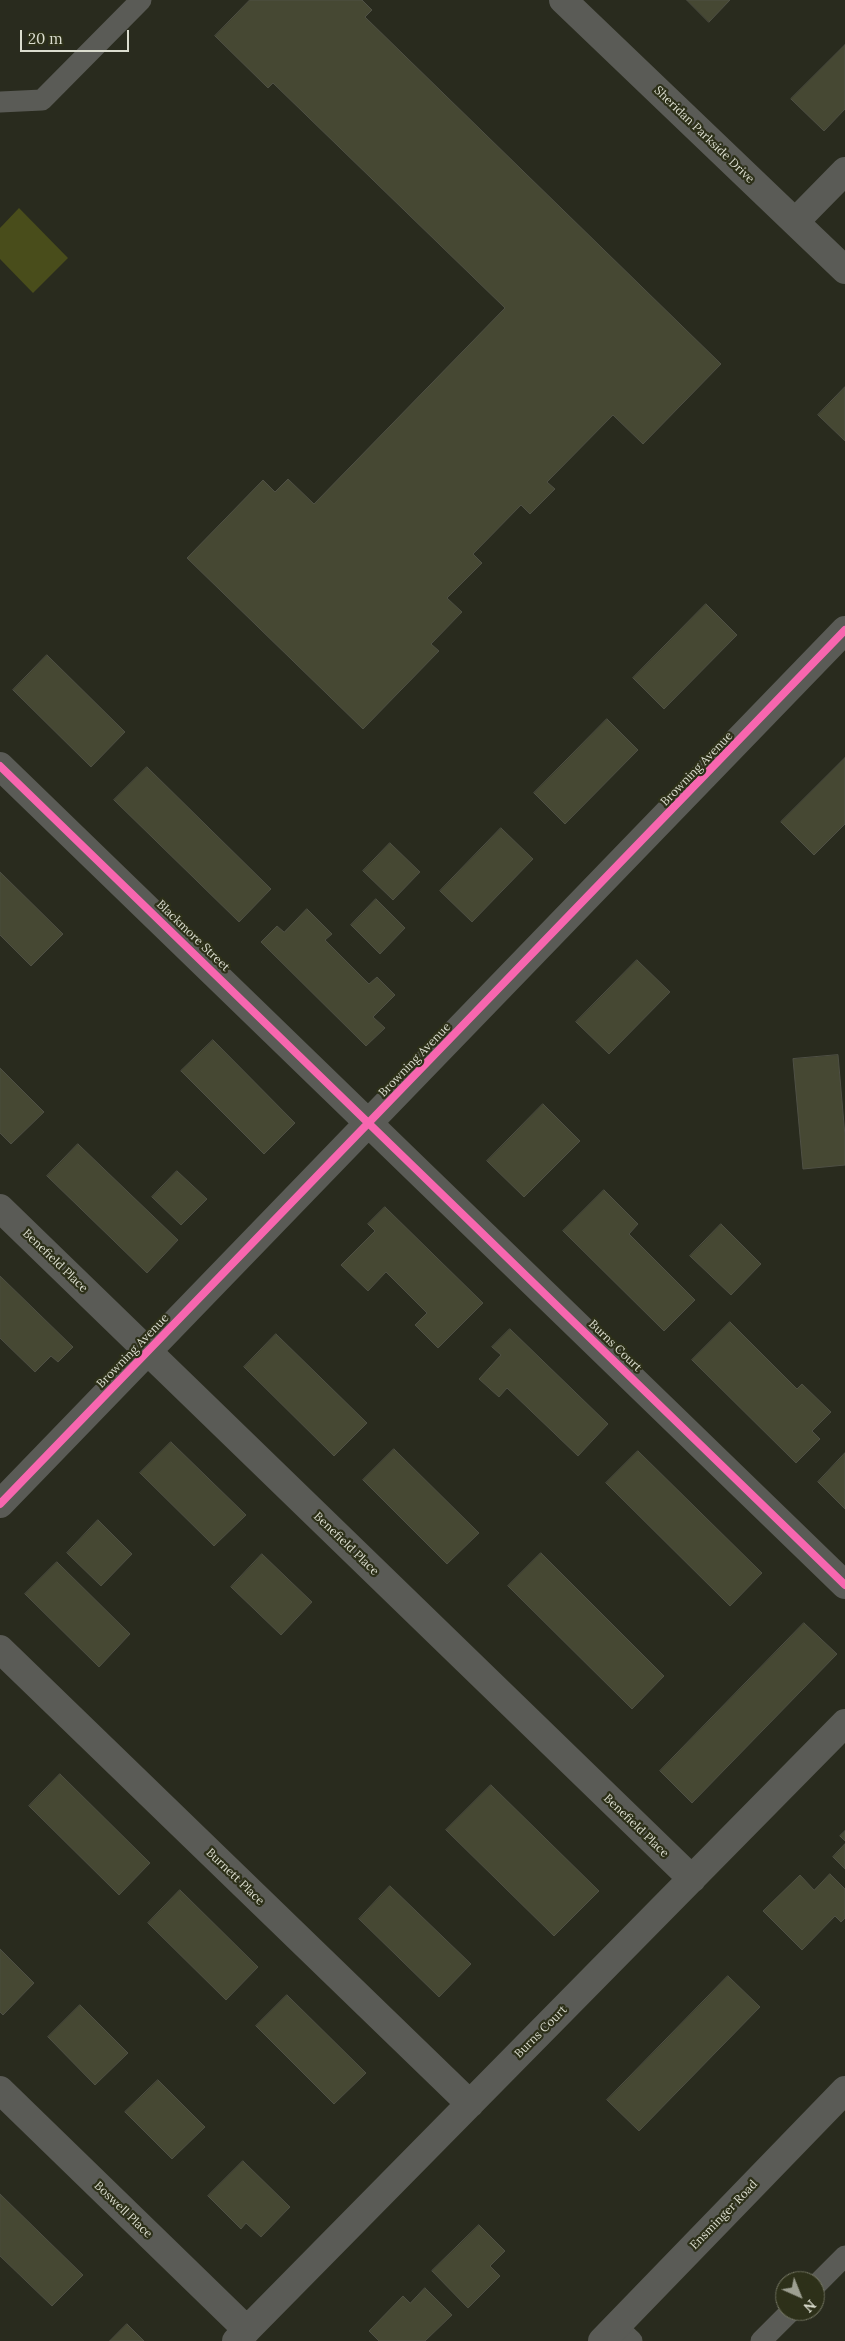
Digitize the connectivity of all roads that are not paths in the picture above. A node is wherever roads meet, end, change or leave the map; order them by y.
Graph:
1 (141, 0) edge
2 (568, 2) edge
3 (0, 102) edge
4 (845, 171) edge
5 (795, 222) junction
6 (845, 270) edge
7 (845, 630) edge
8 (0, 766) edge
9 (370, 1123) junction
10 (0, 1208) edge
11 (148, 1352) junction
12 (0, 1504) edge
13 (845, 1585) edge
14 (0, 1649) edge
15 (845, 1722) edge
16 (692, 1879) junction
17 (0, 2090) edge
18 (845, 2090) edge
19 (470, 2104) junction
20 (845, 2256) edge
21 (825, 2276) edge
22 (781, 2321) edge
23 (241, 2335) edge
24 (617, 2336) edge
25 (761, 2341) edge

1 - 3 lane
2 - 5 street, Sheridan Parkside Drive
4 - 5 street
5 - 6 street, Sheridan Parkside Drive
7 - 9 street, Browning Avenue
8 - 9 street, Blackmore Street
9 - 11 street, Browning Avenue
9 - 13 street, Burns Court
10 - 11 street, Benefield Place
11 - 12 street, Browning Avenue
11 - 16 street, Benefield Place
14 - 19 street, Burnett Place
15 - 16 street, Burns Court
16 - 19 street, Burns Court
17 - 23 street, Boswell Place
18 - 24 street, Ensminger Road
19 - 23 street, Burns Court
20 - 21 lane
22 - 25 lane

